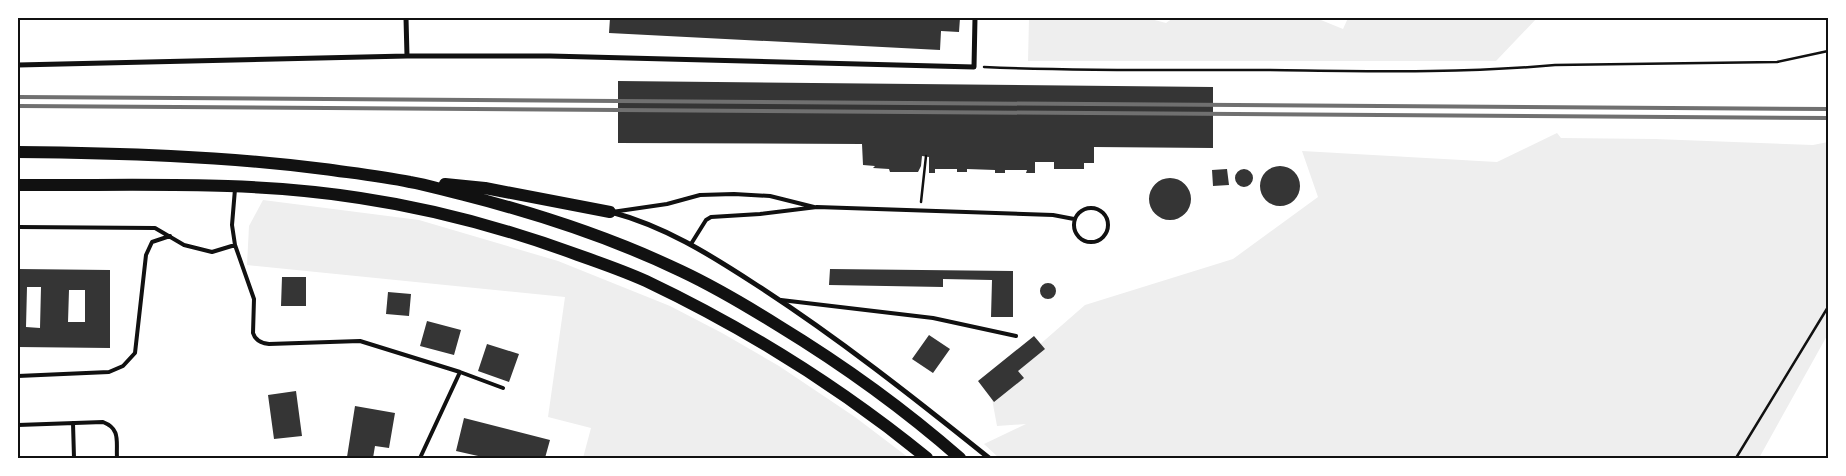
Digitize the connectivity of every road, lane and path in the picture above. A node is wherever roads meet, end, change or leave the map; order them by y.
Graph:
1 (406, 18) edge
2 (975, 18) edge
3 (1828, 51) edge
4 (407, 56) junction
5 (18, 65) edge
6 (974, 67) junction
7 (18, 152) edge
8 (926, 156) dead end
9 (410, 182) junction
10 (18, 184) edge
11 (235, 187) junction
12 (817, 207) junction
13 (920, 211) junction
14 (610, 212) junction
15 (1074, 218) junction
16 (18, 227) edge
17 (170, 236) junction
18 (691, 244) junction
19 (235, 245) junction
20 (780, 300) junction
21 (1828, 307) edge
22 (1016, 336) dead end
23 (460, 372) junction
24 (18, 376) edge
25 (503, 388) dead end
26 (73, 423) junction
27 (18, 425) edge
28 (74, 458) edge
29 (117, 458) edge
30 (420, 458) edge
31 (927, 458) edge
32 (960, 458) edge
33 (989, 458) edge
34 (1736, 458) edge

1 - 4 street
2 - 6 street
3 - 6 path
4 - 5 street
4 - 6 street
7 - 9 highway
8 - 13 path
9 - 14 highway
9 - 32 highway
10 - 11 highway
11 - 19 lane
11 - 31 highway
12 - 13 lane
12 - 14 lane
12 - 18 lane
13 - 15 lane
14 - 18 street
15 - 15 lane
16 - 17 lane
17 - 19 lane
17 - 24 lane
18 - 20 street
19 - 23 lane
20 - 22 lane
20 - 33 street
21 - 34 path
23 - 25 lane
23 - 30 lane
26 - 27 lane
26 - 28 lane
26 - 29 lane

